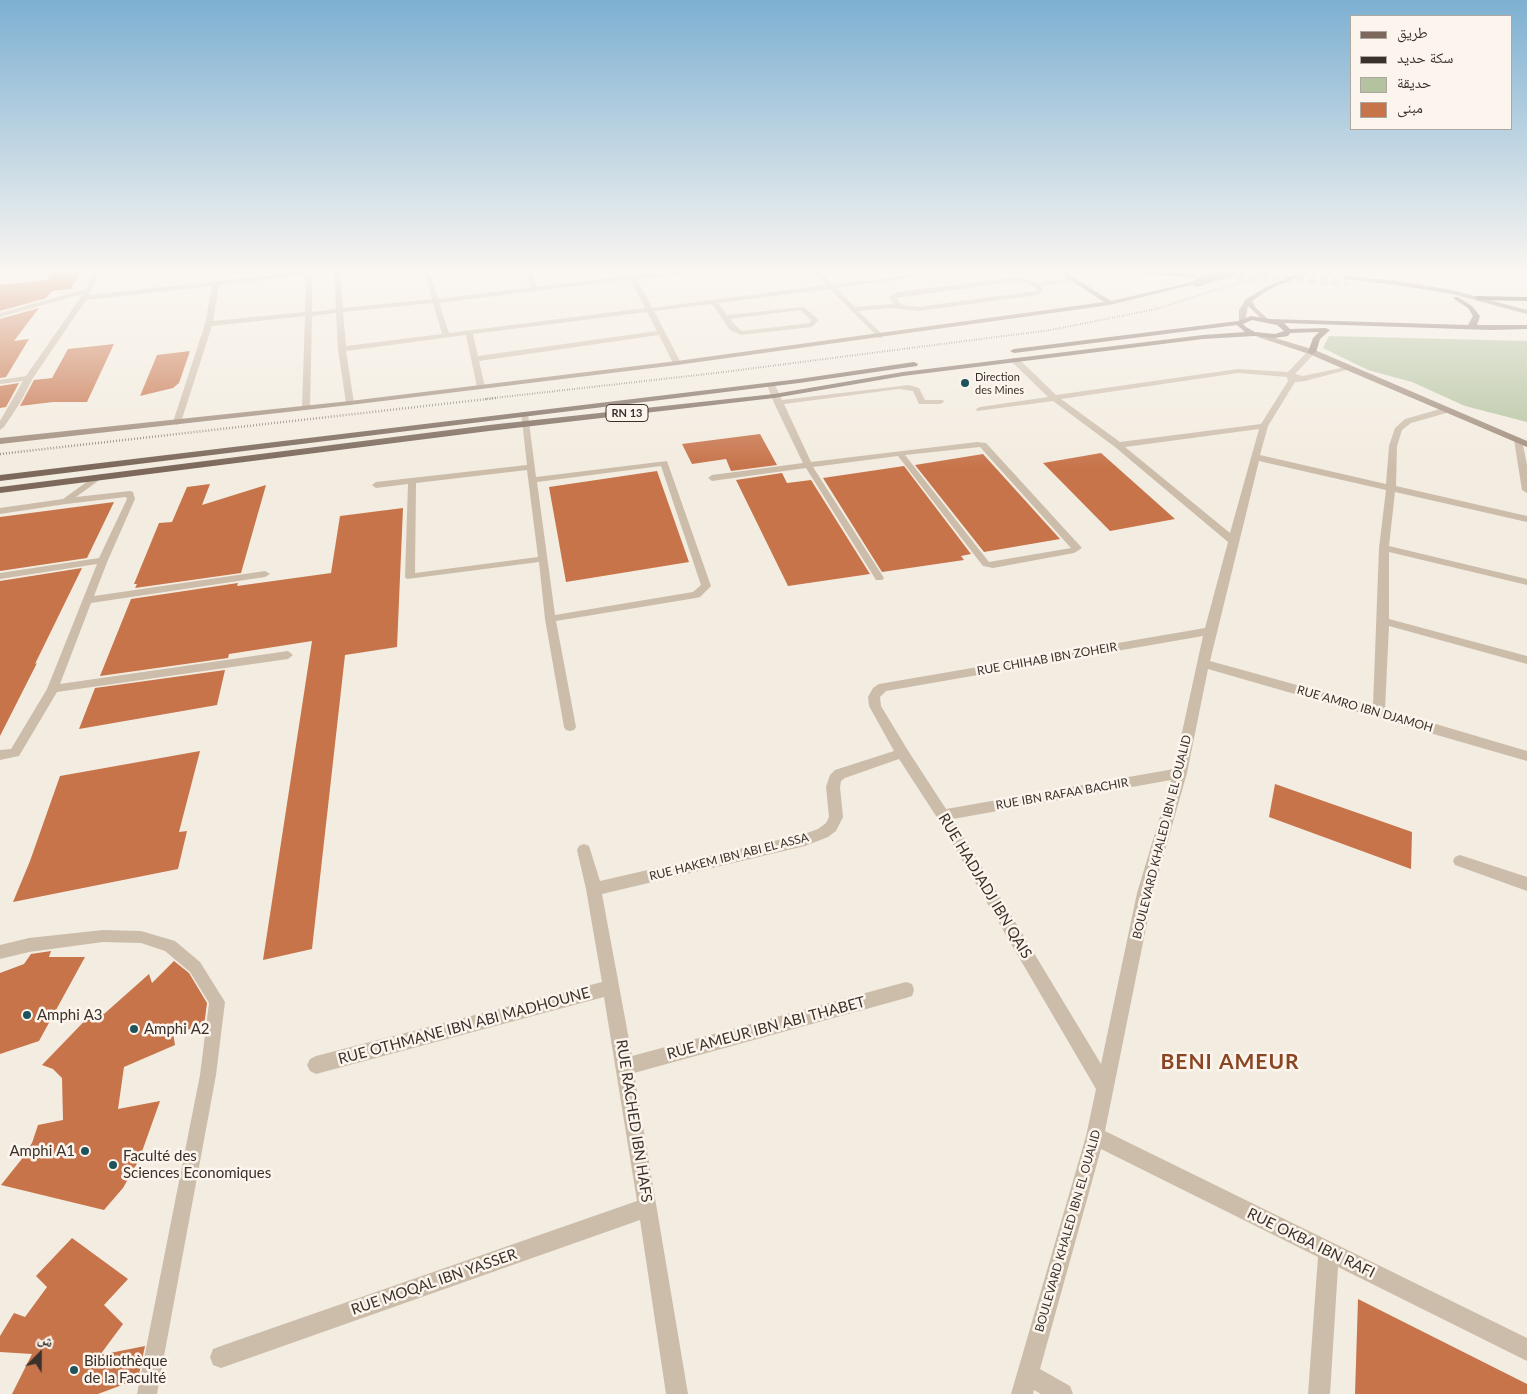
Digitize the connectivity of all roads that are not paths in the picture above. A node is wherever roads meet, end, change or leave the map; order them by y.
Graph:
1 (57, 337) edge
2 (205, 337) edge
3 (308, 337) edge
4 (342, 337) edge
5 (438, 337) edge
6 (470, 337) edge
7 (632, 337) edge
8 (663, 337) edge
9 (871, 337) edge
10 (1123, 337) edge
11 (1203, 337) edge
12 (1267, 337) edge
13 (1293, 337) edge
14 (1318, 337) edge
15 (342, 349) junction
16 (1312, 352) junction
17 (475, 359) junction
18 (1016, 360) junction
19 (677, 363) junction
20 (1350, 368) junction
21 (29, 378) junction
22 (1296, 378) junction
23 (0, 382) edge
24 (771, 385) junction
25 (481, 387) junction
26 (1054, 398) junction
27 (776, 399) junction
28 (940, 402) dead end
29 (350, 403) junction
30 (306, 408) junction
31 (980, 409) dead end
32 (1447, 410) junction
33 (524, 414) junction
34 (177, 422) junction
35 (526, 425) junction
36 (1264, 426) junction
37 (0, 427) edge
38 (0, 441) edge
39 (1522, 442) edge
40 (1118, 445) junction
41 (900, 454) junction
42 (1254, 457) junction
43 (808, 465) junction
44 (531, 467) junction
45 (0, 478) edge
46 (712, 478) dead end
47 (95, 479) junction
48 (532, 480) junction
49 (412, 481) junction
50 (376, 486) dead end
51 (1391, 488) junction
52 (0, 490) edge
53 (1527, 490) edge
54 (66, 501) junction
55 (0, 511) edge
56 (1527, 519) edge
57 (1233, 541) junction
58 (1384, 548) junction
59 (543, 559) junction
60 (103, 560) junction
61 (265, 574) dead end
62 (0, 576) edge
63 (880, 578) dead end
64 (1527, 582) edge
65 (88, 600) junction
66 (550, 619) junction
67 (1383, 621) junction
68 (1210, 631) junction
69 (288, 655) dead end
70 (1527, 660) edge
71 (1203, 663) junction
72 (883, 687) joint
73 (53, 689) junction
74 (1379, 712) junction
75 (570, 727) dead end
76 (902, 753) junction
77 (0, 755) edge
78 (1527, 756) edge
79 (1180, 773) junction
80 (943, 815) junction
81 (584, 850) dead end
82 (1460, 861) dead end
83 (1527, 884) edge
84 (594, 889) junction
85 (0, 952) edge
86 (611, 988) junction
87 (906, 990) dead end
88 (316, 1065) dead end
89 (625, 1067) junction
90 (1105, 1088) junction
91 (1095, 1136) junction
92 (648, 1207) junction
93 (1329, 1252) junction
94 (1527, 1350) edge
95 (221, 1356) dead end
96 (1025, 1384) edge
97 (147, 1394) edge
98 (677, 1394) edge
99 (1062, 1394) edge
100 (1319, 1394) edge

1 - 21 street
2 - 34 street
3 - 30 street
4 - 15 street
5 - 15 street
6 - 17 street
7 - 17 street
8 - 19 street
9 - 19 street
10 - 24 main road, RN 13
11 - 18 main road, RN 13
12 - 16 street
13 - 16 street
14 - 16 main road
15 - 29 street
16 - 20 street
16 - 22 street, BOULEVARD KHALED IBN EL OUALID
17 - 25 street
18 - 26 street
18 - 27 main road, RN 13
19 - 25 street
20 - 22 street
20 - 32 street
21 - 23 street
21 - 37 street
22 - 26 street
22 - 36 street, BOULEVARD KHALED IBN EL OUALID
24 - 27 lane
24 - 33 main road, RN 13
25 - 29 street
26 - 31 street
26 - 40 street
27 - 28 lane
27 - 35 main road, RN 13
27 - 43 lane
29 - 30 street
30 - 34 street
32 - 39 street
32 - 51 street
33 - 35 lane
33 - 45 main road, RN 13
34 - 38 street
35 - 44 lane
35 - 47 main road, RN 13
36 - 40 street
36 - 42 street, BOULEVARD KHALED IBN EL OUALID
39 - 53 street
40 - 57 street
41 - 41 lane
41 - 43 lane
42 - 51 street
42 - 57 street, BOULEVARD KHALED IBN EL OUALID
43 - 46 lane
43 - 63 lane
44 - 48 lane
44 - 49 lane
47 - 52 main road, RN 13
47 - 54 lane
48 - 59 lane
48 - 66 lane
49 - 50 lane
49 - 59 lane
51 - 56 street
51 - 58 street
54 - 55 lane
54 - 60 lane
57 - 68 street, BOULEVARD KHALED IBN EL OUALID
58 - 64 street
58 - 67 street
59 - 66 lane
60 - 62 lane
60 - 65 lane
61 - 65 lane
65 - 73 lane
66 - 75 lane
67 - 70 street
67 - 74 street
68 - 71 street, BOULEVARD KHALED IBN EL OUALID
68 - 72 street, RUE CHIHAB IBN ZOHEIR
69 - 73 lane
71 - 74 street, RUE AMRO IBN DJAMOH
71 - 79 street, BOULEVARD KHALED IBN EL OUALID
72 - 76 street, RUE HADJADJ IBN QAIS
73 - 77 lane
74 - 78 street, RUE AMRO IBN DJAMOH
76 - 80 street, RUE HADJADJ IBN QAIS
76 - 84 street, RUE HAKEM IBN ABI EL ASSA
79 - 80 street, RUE IBN RAFAA BACHIR
79 - 90 street, BOULEVARD KHALED IBN EL OUALID
80 - 90 street, RUE HADJADJ IBN QAIS
81 - 84 street, RUE RACHED IBN HAFS
82 - 83 street
84 - 86 street, RUE RACHED IBN HAFS
85 - 97 lane
86 - 88 street, RUE OTHMANE IBN ABI MADHOUNE
86 - 89 street, RUE RACHED IBN HAFS
87 - 89 street, RUE AMEUR IBN ABI THABET
89 - 92 street, RUE RACHED IBN HAFS
90 - 91 street, BOULEVARD KHALED IBN EL OUALID
91 - 93 street, RUE OKBA IBN RAFI
91 - 96 street, BOULEVARD KHALED IBN EL OUALID
92 - 95 street, RUE MOQAL IBN YASSER
92 - 98 street, RUE RACHED IBN HAFS
93 - 94 street, RUE OKBA IBN RAFI
93 - 100 street
96 - 99 street

